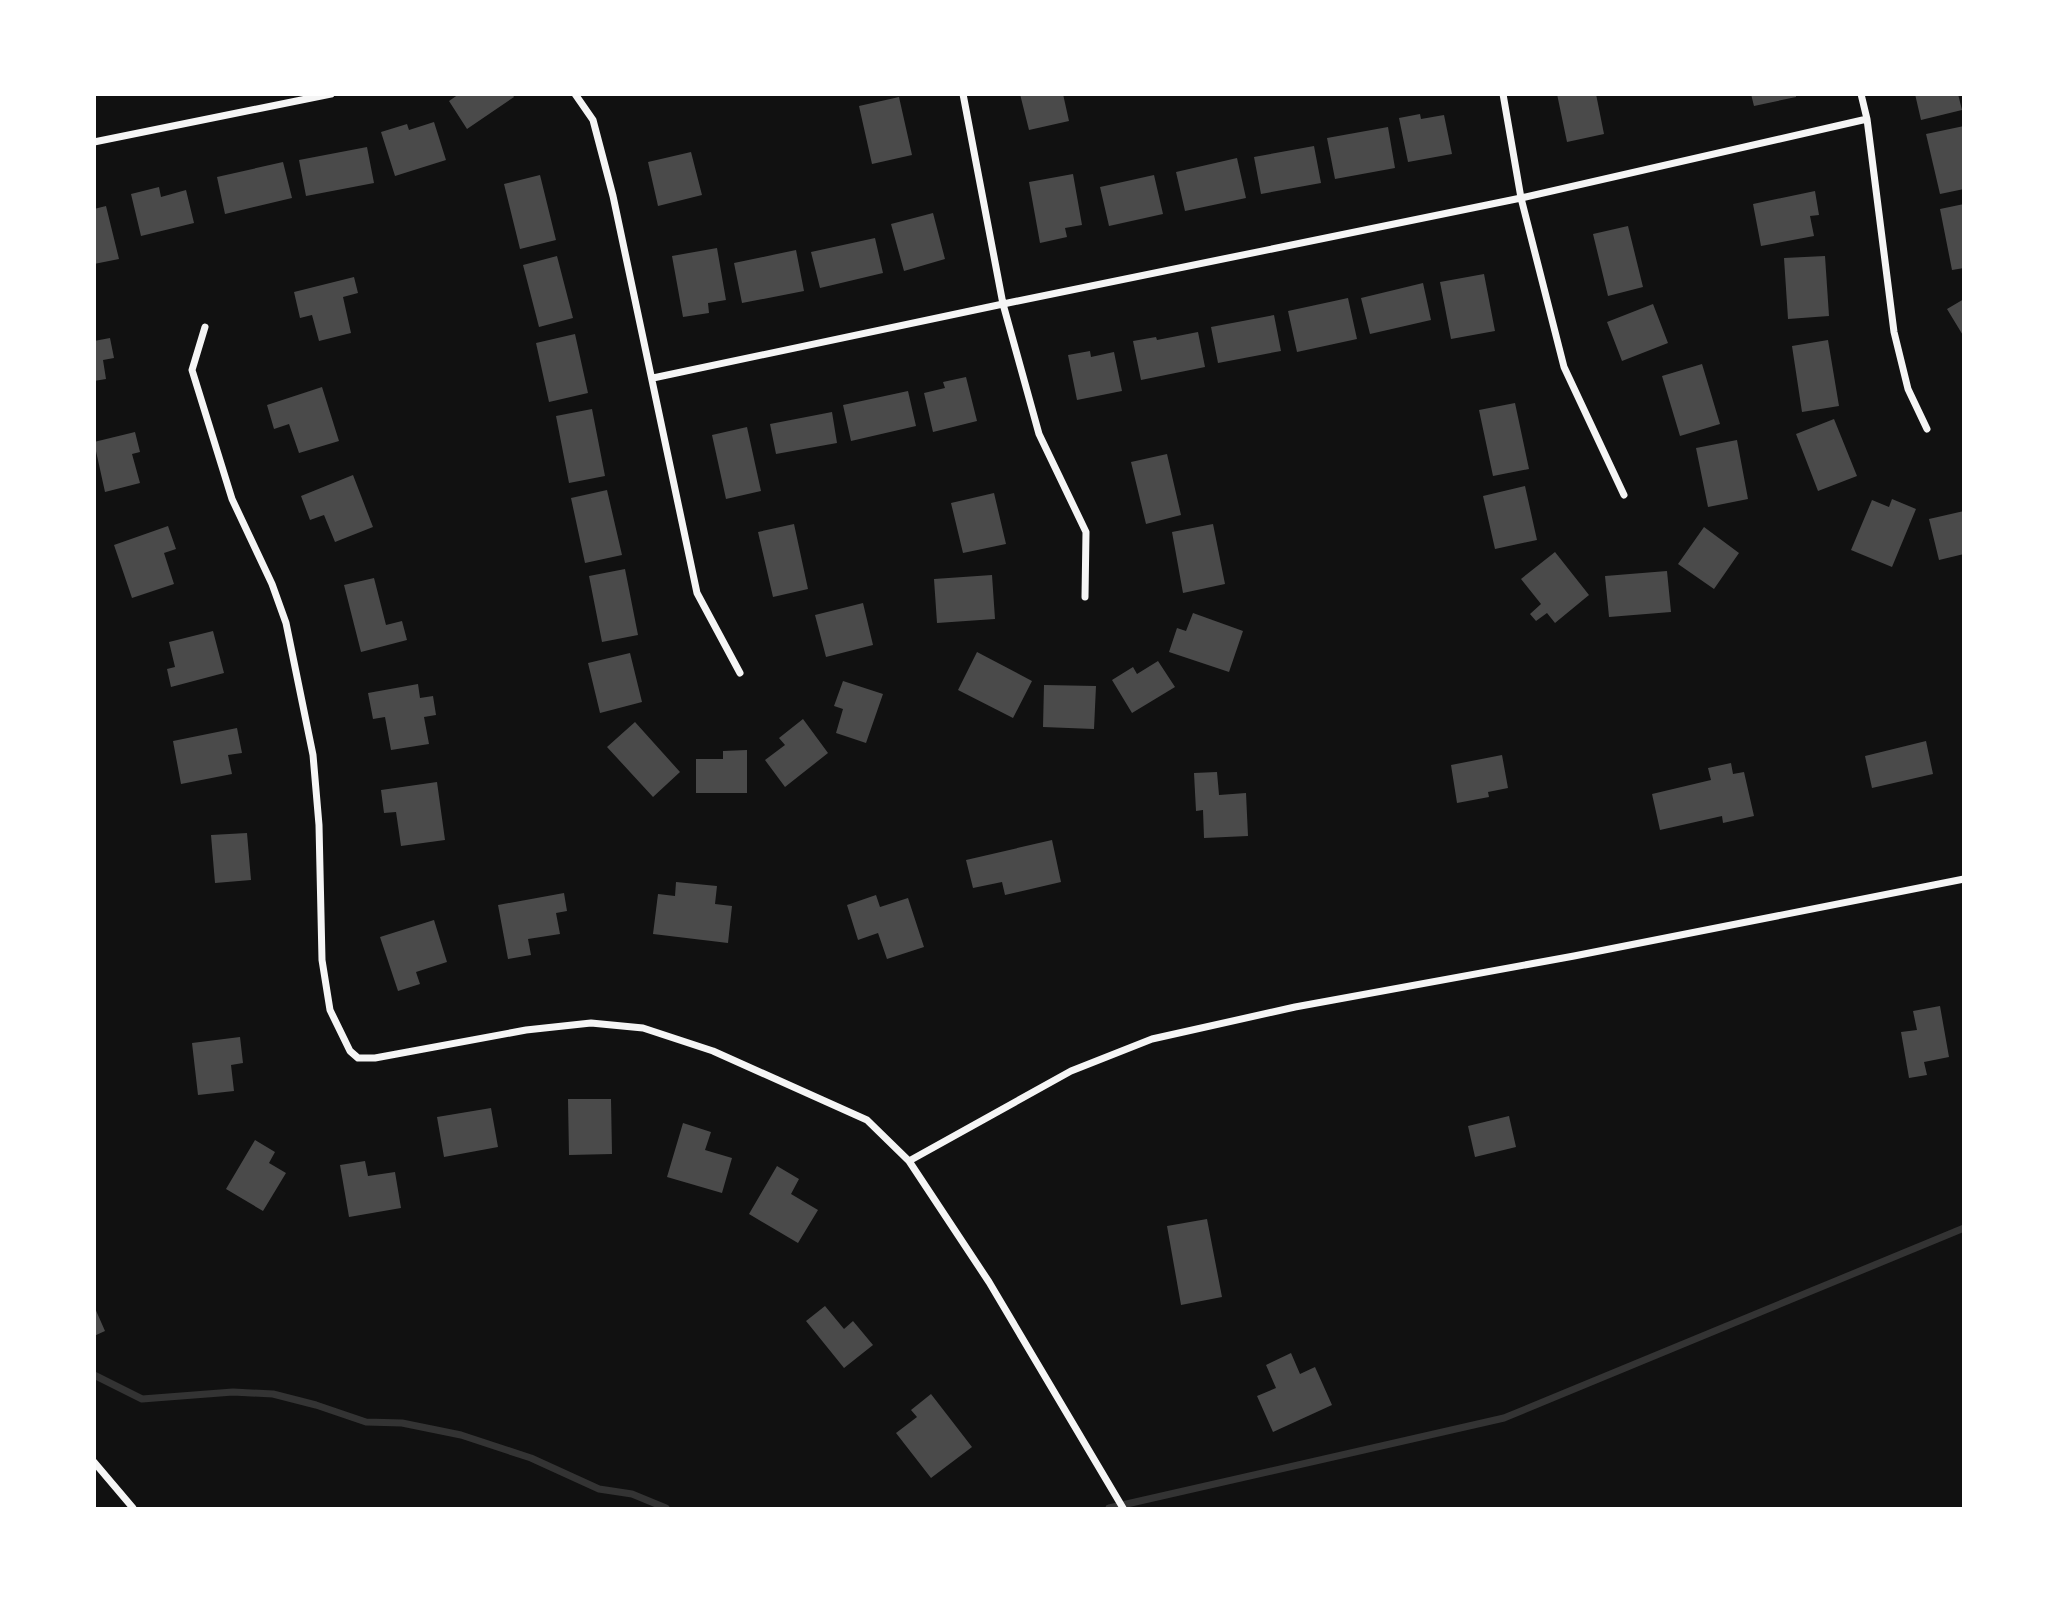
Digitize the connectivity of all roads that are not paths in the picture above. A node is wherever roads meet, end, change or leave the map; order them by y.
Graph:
1 (331, 94) edge
2 (575, 94) edge
3 (963, 94) edge
4 (1503, 94) edge
5 (1861, 94) edge
6 (1867, 119) junction
7 (94, 142) edge
8 (1521, 198) junction
9 (1003, 304) junction
10 (205, 327) dead end
11 (653, 378) junction
12 (1927, 429) dead end
13 (1624, 495) dead end
14 (1085, 597) dead end
15 (740, 673) dead end
16 (1964, 879) edge
17 (909, 1161) junction
18 (94, 1462) edge
19 (133, 1508) edge
20 (1122, 1508) edge

1 - 7 street
2 - 11 street
3 - 9 street
4 - 8 street
5 - 6 street
6 - 8 street
6 - 12 street
8 - 9 street
8 - 13 street
9 - 11 street
9 - 14 street
10 - 17 street
11 - 15 street
16 - 17 street
17 - 20 street
18 - 19 street

